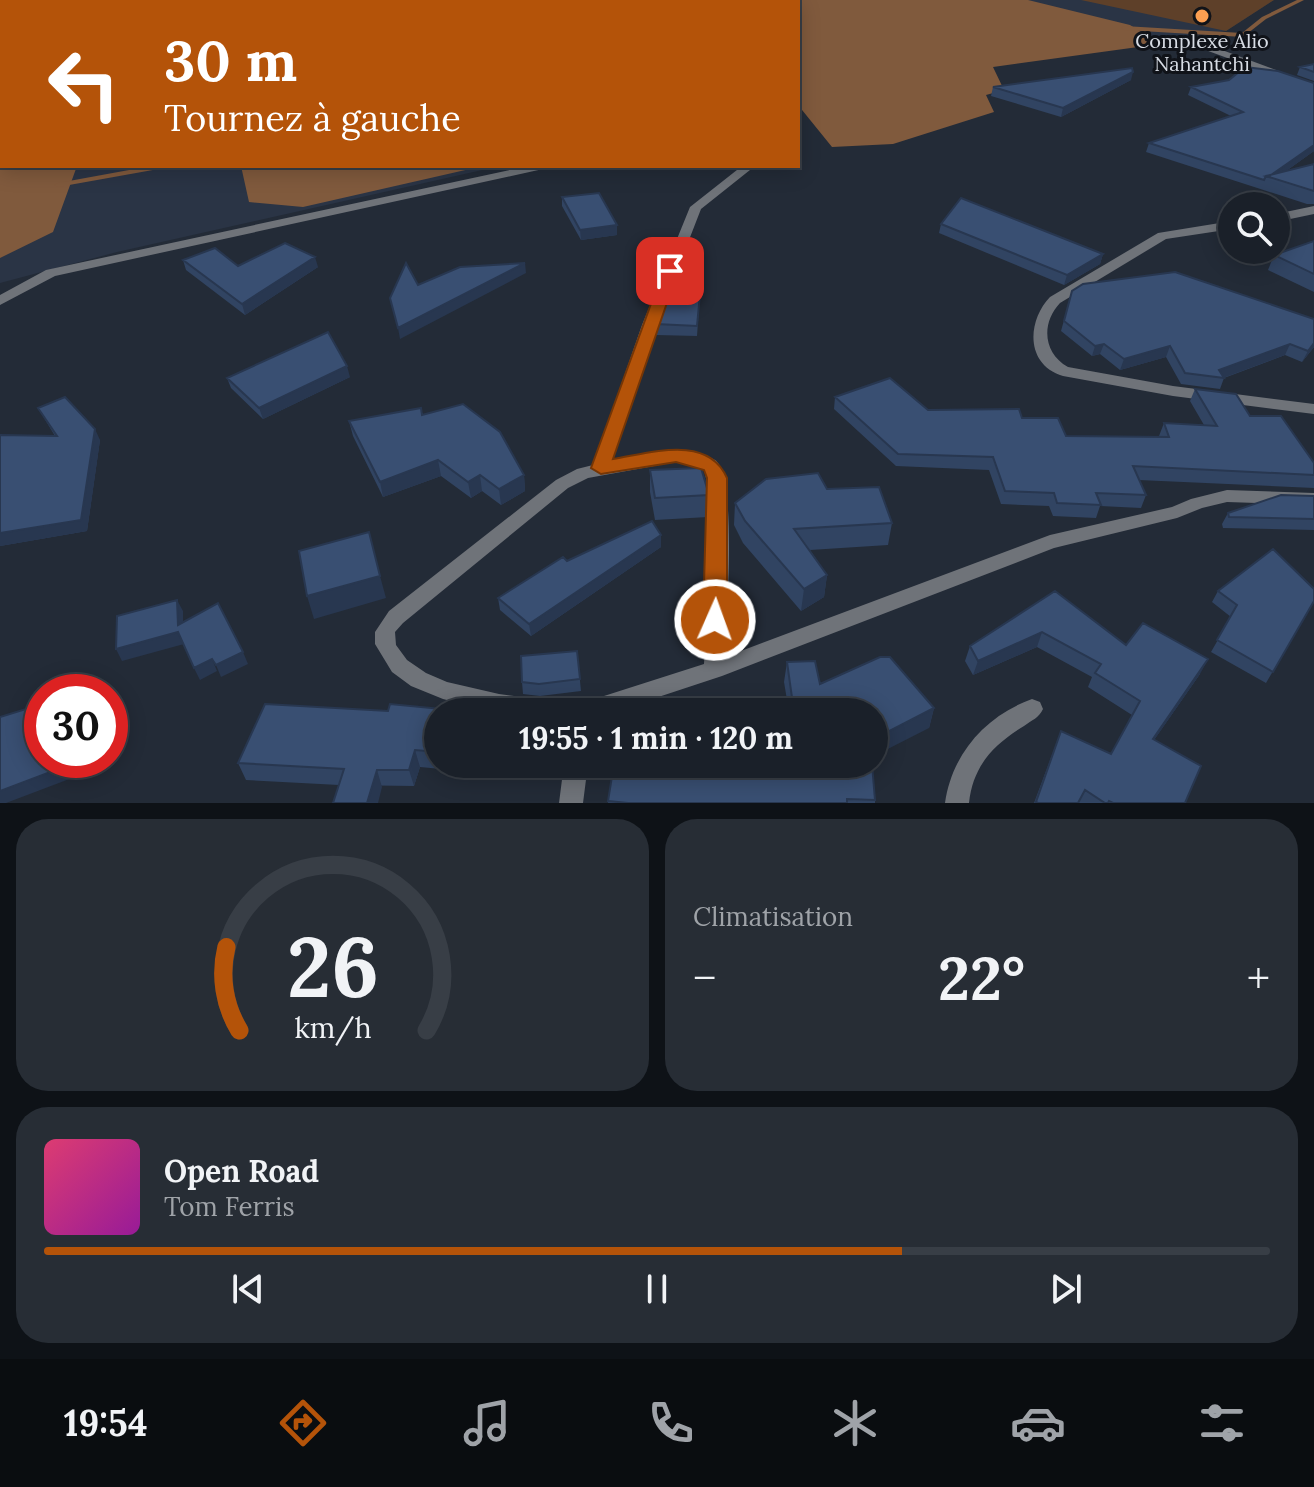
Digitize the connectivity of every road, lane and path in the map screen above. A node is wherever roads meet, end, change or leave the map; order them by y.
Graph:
1 (1195, 43) dead end
2 (1314, 87) edge
3 (534, 168) edge
4 (746, 168) edge
5 (1314, 210) edge
6 (1290, 215) edge
7 (1218, 227) edge
8 (0, 301) edge
9 (1314, 409) edge
10 (601, 468) junction
11 (1314, 499) edge
12 (714, 670) junction
13 (473, 698) edge
14 (627, 698) edge
15 (1032, 709) dead end
16 (574, 778) edge
17 (571, 803) edge
18 (957, 803) edge

1 - 2 street
3 - 8 street
4 - 10 street
5 - 6 street
7 - 9 street
10 - 12 street
10 - 13 street
11 - 12 street
12 - 14 street
15 - 18 street
16 - 17 street

